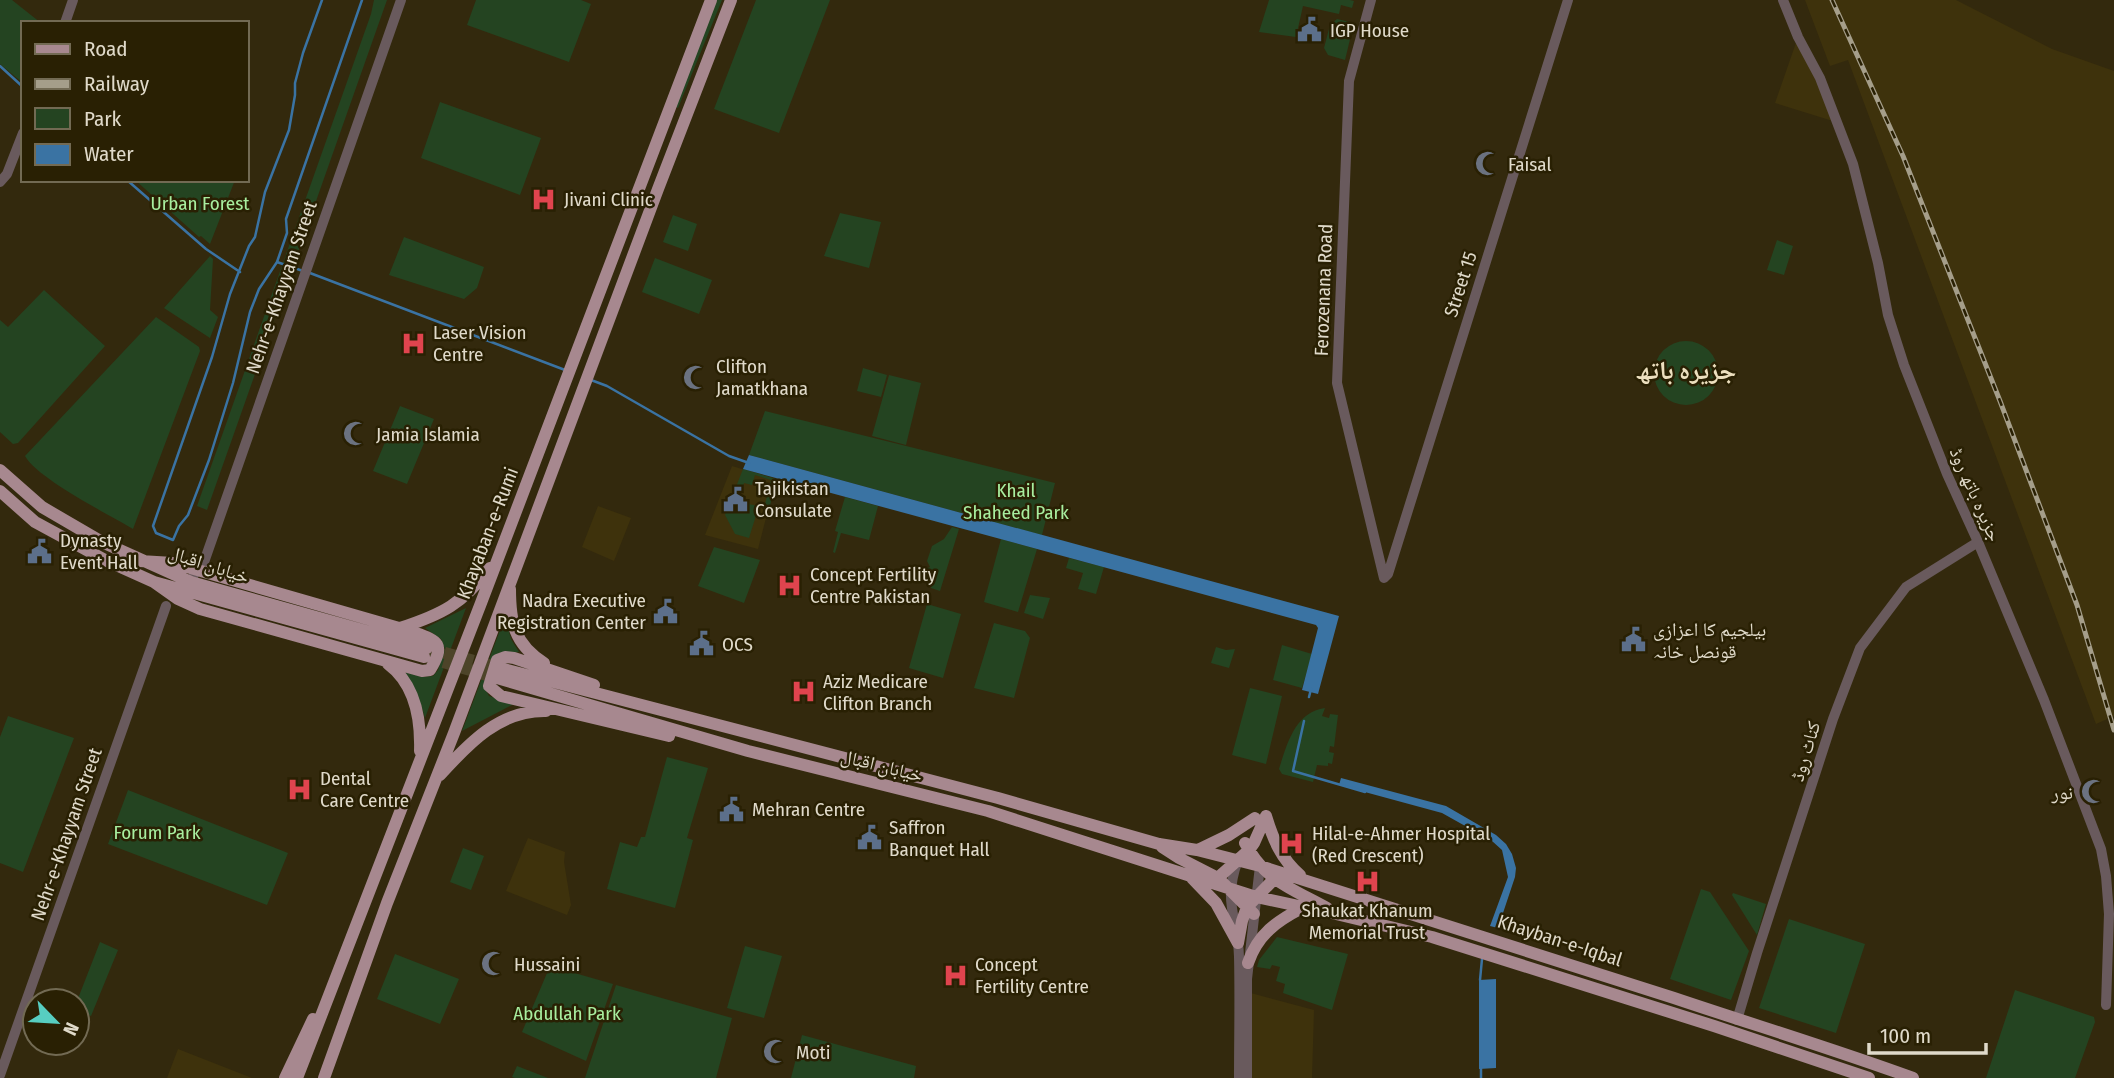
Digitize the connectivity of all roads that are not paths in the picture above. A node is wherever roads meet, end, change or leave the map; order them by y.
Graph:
1 (73, 0) edge
2 (401, 0) edge
3 (711, 0) edge
4 (731, 0) edge
5 (1371, 0) edge
6 (1568, 0) edge
7 (1783, 0) edge
8 (66, 21) edge
9 (21, 138) edge
10 (652, 153) junction
11 (669, 160) junction
12 (0, 182) edge
13 (641, 184) junction
14 (657, 189) junction
15 (0, 470) edge
16 (0, 491) edge
17 (1978, 542) junction
18 (499, 556) junction
19 (194, 576) junction
20 (1384, 578) joint
21 (510, 579) junction
22 (154, 582) junction
23 (166, 606) dead end
24 (400, 628) junction
25 (382, 659) junction
26 (568, 677) junction
27 (564, 711) junction
28 (787, 744) junction
29 (748, 751) junction
30 (420, 762) junction
31 (433, 784) junction
32 (1261, 817) junction
33 (1158, 844) junction
34 (1247, 846) junction
35 (1197, 850) junction
36 (1238, 860) junction
37 (1260, 866) junction
38 (1189, 875) junction
39 (1277, 876) junction
40 (1215, 880) junction
41 (1305, 880) junction
42 (1230, 890) junction
43 (1252, 906) junction
44 (1302, 908) junction
45 (1336, 914) junction
46 (1238, 943) junction
47 (1248, 962) junction
48 (1243, 992) junction
49 (329, 995) junction
50 (2106, 1005) dead end
51 (1737, 1020) junction
52 (1773, 1031) junction
53 (1911, 1073) edge
54 (0, 1075) edge
55 (285, 1078) edge
56 (297, 1078) edge
57 (324, 1078) edge
58 (1239, 1078) edge
59 (1247, 1078) edge
60 (1869, 1078) edge

1 - 8 street
2 - 19 street, Nehr-e-Khayyam Street
3 - 10 main road, Khayaban-e-Rumi
4 - 11 main road, Khayaban-e-Rumi
5 - 20 street, Ferozenana Road
6 - 20 street, Street 15
7 - 17 street, جزیرہ باتھ روڈ
9 - 12 street
10 - 11 main road
10 - 13 main road, Khayaban-e-Rumi
11 - 14 main road, Khayaban-e-Rumi
13 - 14 main road
13 - 18 main road, Khayaban-e-Rumi
14 - 21 main road, Khayaban-e-Rumi
15 - 19 main road, خیابان اقبال
16 - 22 main road, خیابان اقبال
17 - 50 street, جزیرہ باتھ روڈ
17 - 51 street, کناٹ روڈ
18 - 24 main road
18 - 30 main road, Khayaban-e-Rumi
19 - 22 main road, خیابان اقبال
19 - 24 main road
21 - 26 main road
21 - 31 main road, Khayaban-e-Rumi
22 - 25 main road
23 - 54 street, Nehr-e-Khayyam Street
24 - 25 main road
25 - 30 main road
26 - 27 main road
26 - 28 main road
27 - 29 main road
27 - 31 main road
28 - 29 main road, خیابان اقبال
28 - 33 main road, خیابان اقبال
29 - 38 main road, خیابان اقبال
30 - 49 main road, Khayaban-e-Rumi
31 - 57 main road, Khayaban-e-Rumi
32 - 34 main road
32 - 35 main road
32 - 41 main road
33 - 35 main road, خیابان اقبال
33 - 40 main road
34 - 36 main road
34 - 37 main road
35 - 36 main road, خیابان اقبال
36 - 37 main road, خیابان اقبال
36 - 40 main road
36 - 42 street
37 - 39 main road, Khayban-e-Iqbal
37 - 43 street
38 - 40 main road, خیابان اقبال
38 - 46 main road
39 - 41 main road, Khayban-e-Iqbal
39 - 43 main road
39 - 45 main road
40 - 42 main road, خیابان اقبال
41 - 51 main road, Khayban-e-Iqbal
42 - 43 main road
42 - 46 street
43 - 44 main road, Khayban-e-Iqbal
43 - 46 main road
43 - 47 street
44 - 45 main road, Khayban-e-Iqbal
44 - 47 main road
45 - 60 main road, Khayban-e-Iqbal
46 - 48 street
47 - 48 street
48 - 58 street
48 - 59 street
49 - 55 main road
49 - 56 main road, Khayaban-e-Rumi
51 - 52 main road, Khayban-e-Iqbal
52 - 53 main road, Khayban-e-Iqbal
52 - 53 main road

